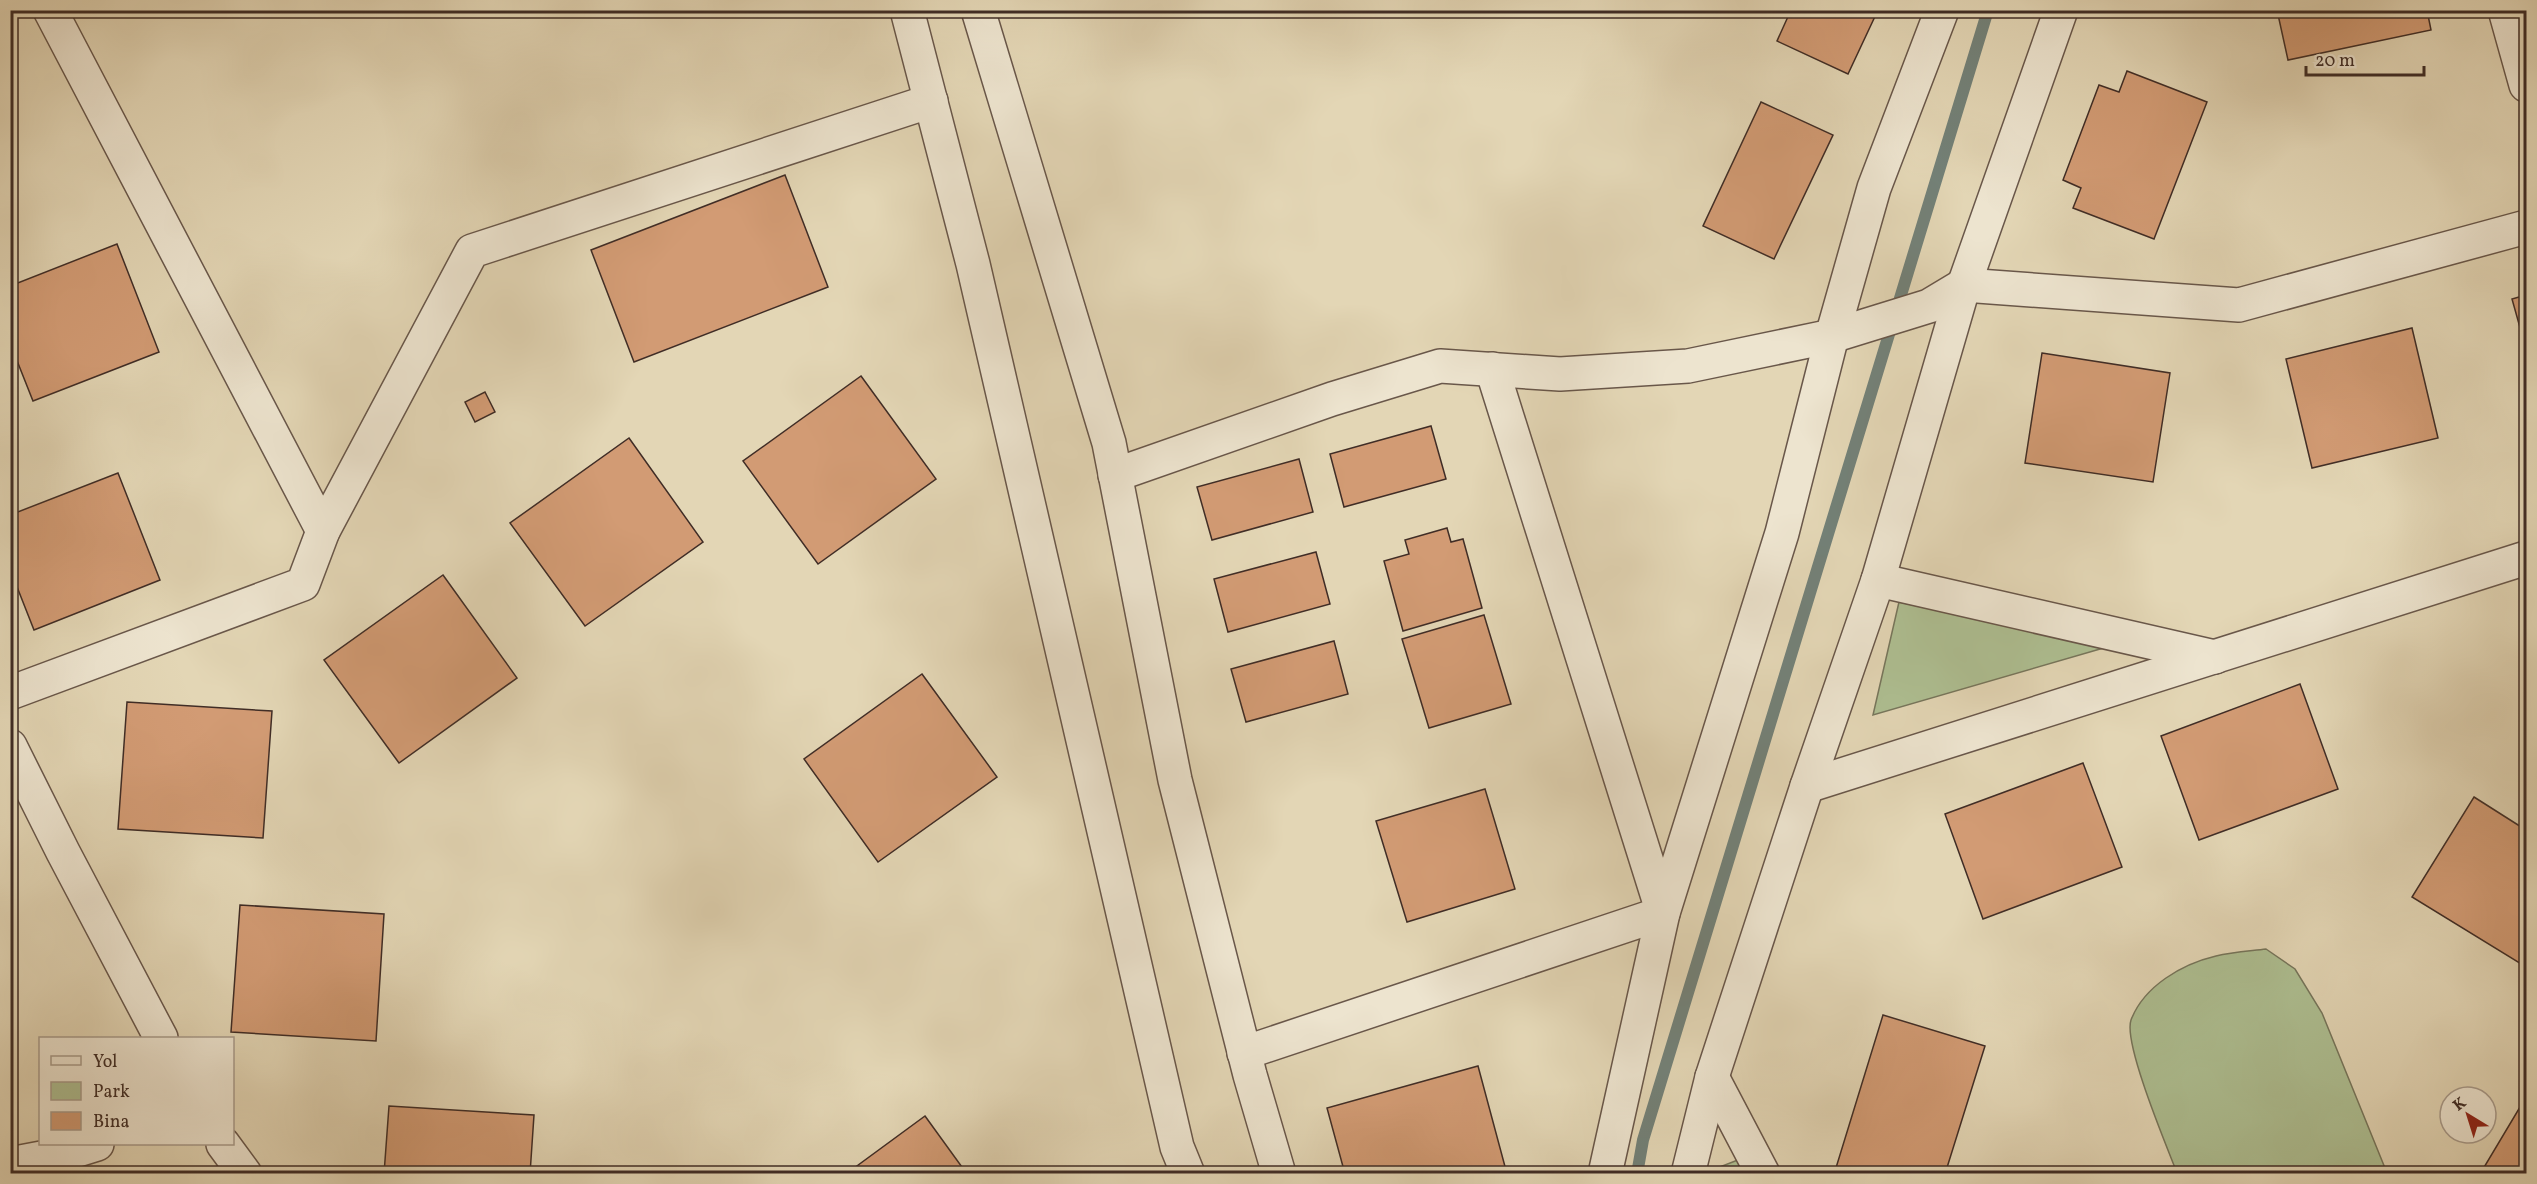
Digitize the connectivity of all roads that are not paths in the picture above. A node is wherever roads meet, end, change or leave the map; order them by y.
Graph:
1 (50, 10) edge
2 (907, 10) edge
3 (978, 10) edge
4 (1942, 10) edge
5 (2061, 10) edge
6 (2505, 10) edge
7 (2526, 85) edge
8 (931, 101) junction
9 (2526, 227) edge
10 (1964, 285) junction
11 (1832, 336) junction
12 (1492, 369) junction
13 (1115, 475) junction
14 (323, 531) junction
15 (2526, 558) edge
16 (1878, 580) junction
17 (2215, 657) junction
18 (10, 693) edge
19 (10, 746) edge
20 (1807, 786) junction
21 (1663, 913) junction
22 (160, 1037) edge
23 (1244, 1053) junction
24 (1712, 1077) junction
25 (224, 1145) edge
26 (79, 1157) edge
27 (10, 1164) edge
28 (245, 1173) edge
29 (1188, 1173) edge
30 (1280, 1173) edge
31 (1605, 1173) edge
32 (1688, 1173) edge
33 (1763, 1173) edge

1 - 14 street
2 - 8 street
3 - 13 street
4 - 11 street
5 - 10 street
6 - 7 street
8 - 14 street
8 - 29 street
9 - 10 street
10 - 11 street
10 - 16 street
11 - 12 street
11 - 21 street
12 - 13 street
12 - 21 street
13 - 23 street
14 - 18 street
15 - 17 street
16 - 17 street
16 - 20 street
17 - 20 street
19 - 22 street
20 - 24 street
21 - 23 street
21 - 31 street
23 - 30 street
24 - 32 street
24 - 33 street
25 - 28 street
26 - 27 street

